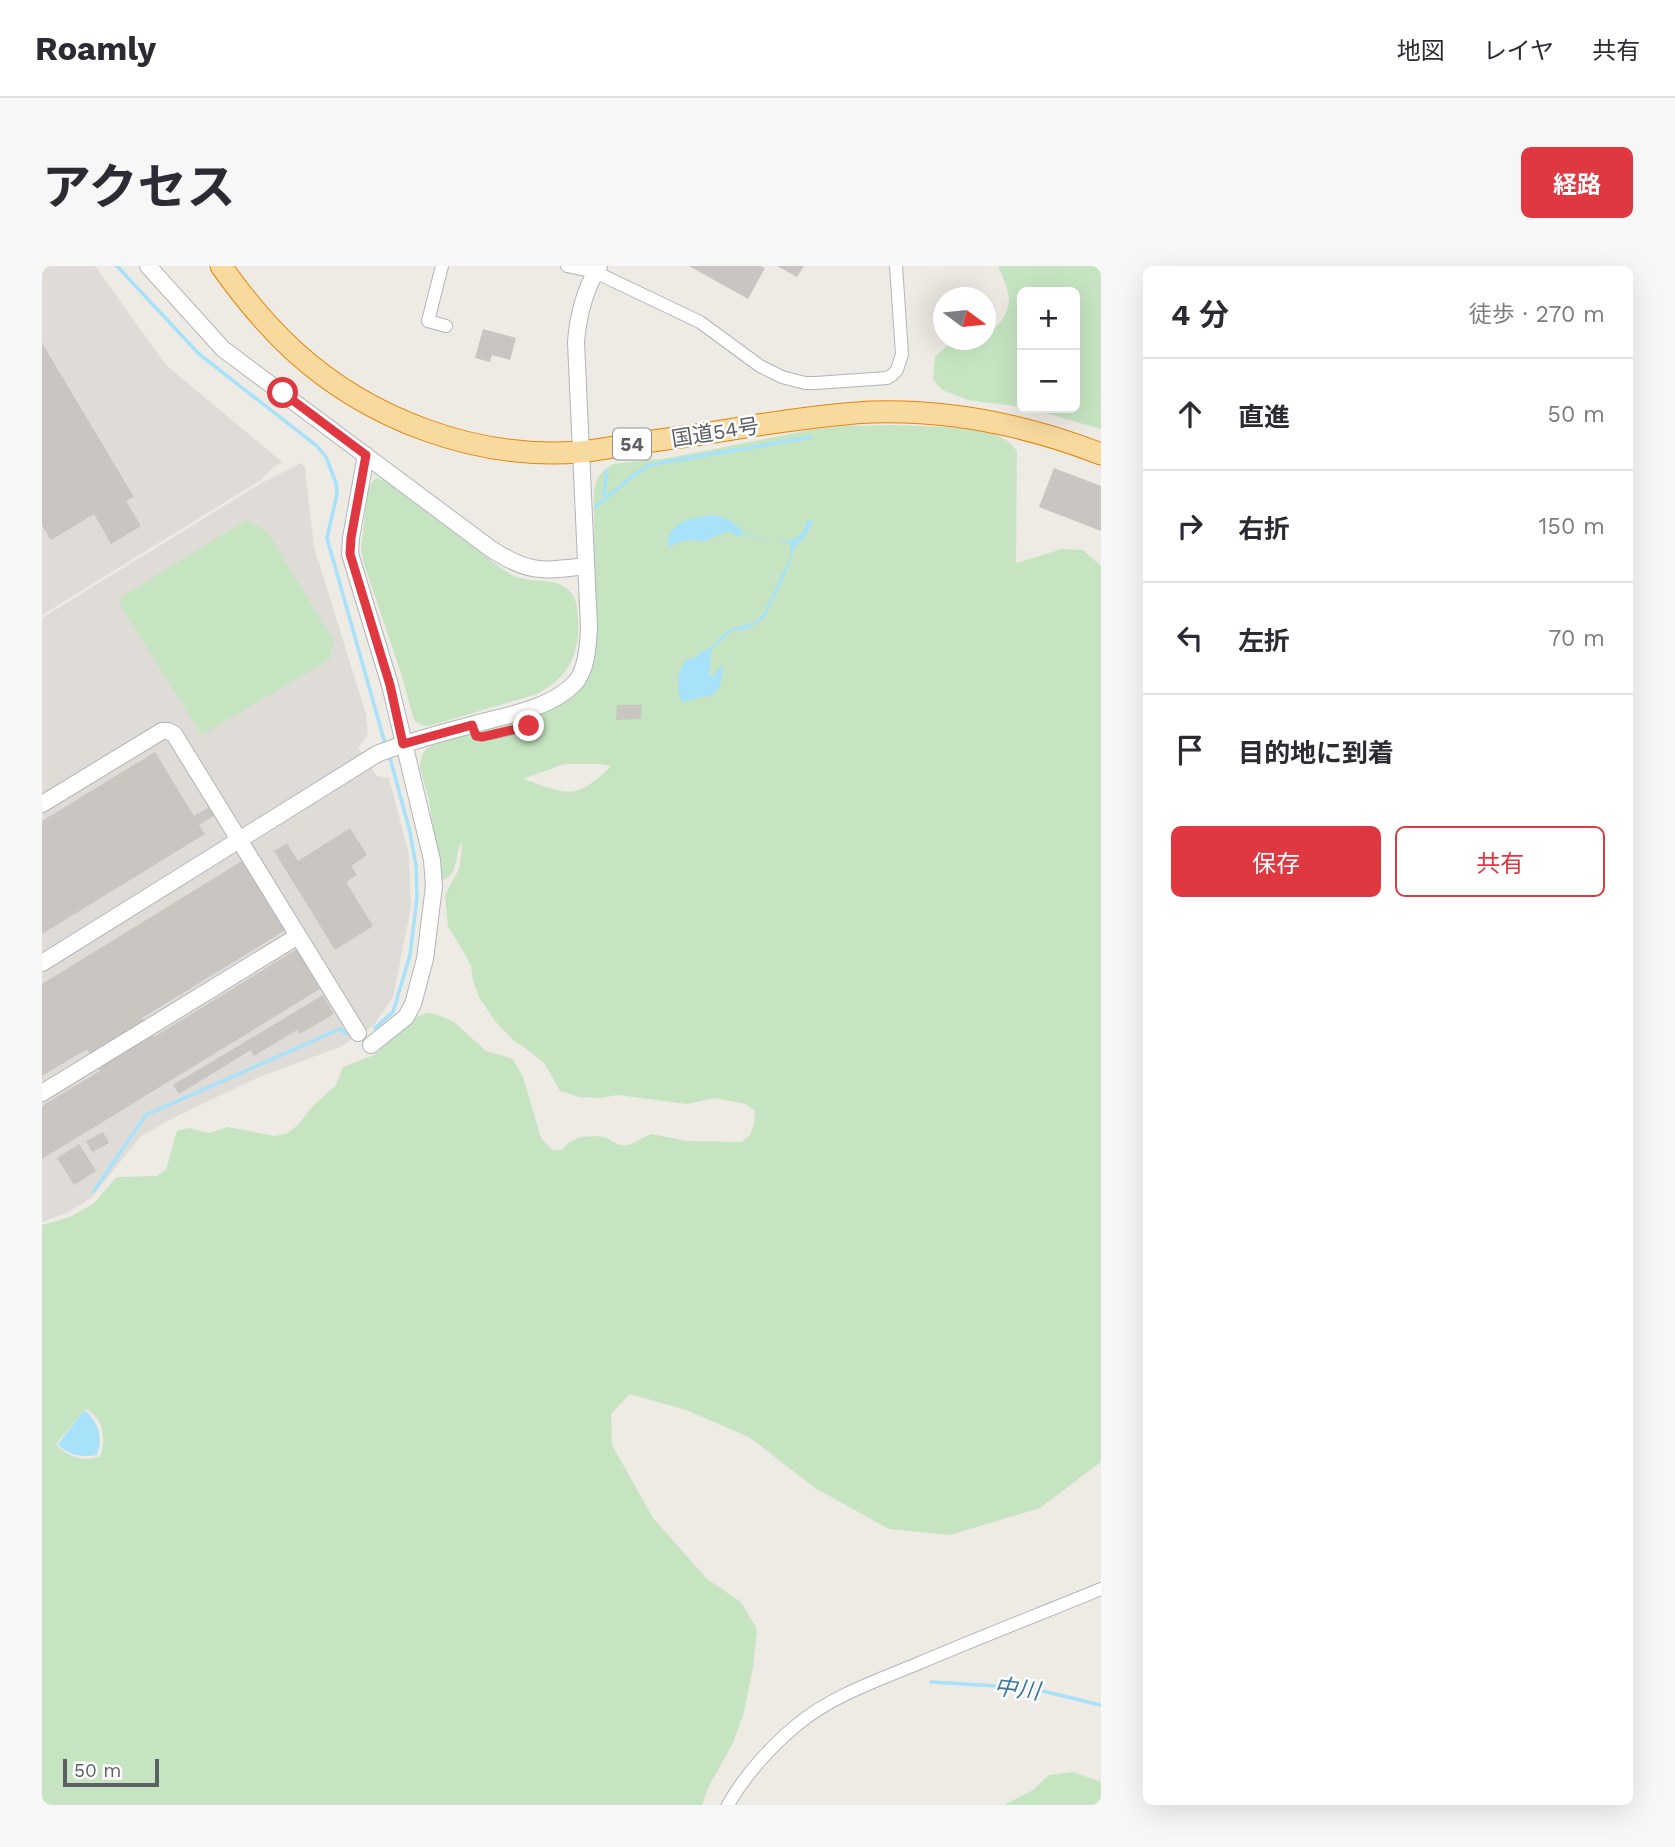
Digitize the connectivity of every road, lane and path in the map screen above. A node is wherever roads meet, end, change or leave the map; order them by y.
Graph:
1 (148, 266) edge
2 (221, 266) edge
3 (442, 266) edge
4 (567, 266) edge
5 (896, 266) edge
6 (597, 269) edge
7 (446, 326) dead end
8 (580, 452) junction
9 (1101, 454) edge
10 (366, 455) junction
11 (586, 566) junction
12 (472, 725) junction
13 (529, 726) dead end
14 (403, 744) junction
15 (42, 803) edge
16 (240, 840) junction
17 (298, 936) junction
18 (42, 963) edge
19 (358, 1033) dead end
20 (372, 1045) dead end
21 (42, 1093) edge
22 (1101, 1589) edge
23 (728, 1805) edge

1 - 10 street
2 - 8 highway, 国道54号 / 54
3 - 7 street
4 - 6 street
5 - 6 street
6 - 8 street
8 - 9 highway, 国道54号 / 54
8 - 11 street
10 - 11 street
10 - 14 street
11 - 12 street
12 - 13 lane
12 - 14 street
14 - 16 street
14 - 20 street
15 - 16 street
16 - 17 street
16 - 18 street
17 - 19 street
17 - 21 street
22 - 23 street

